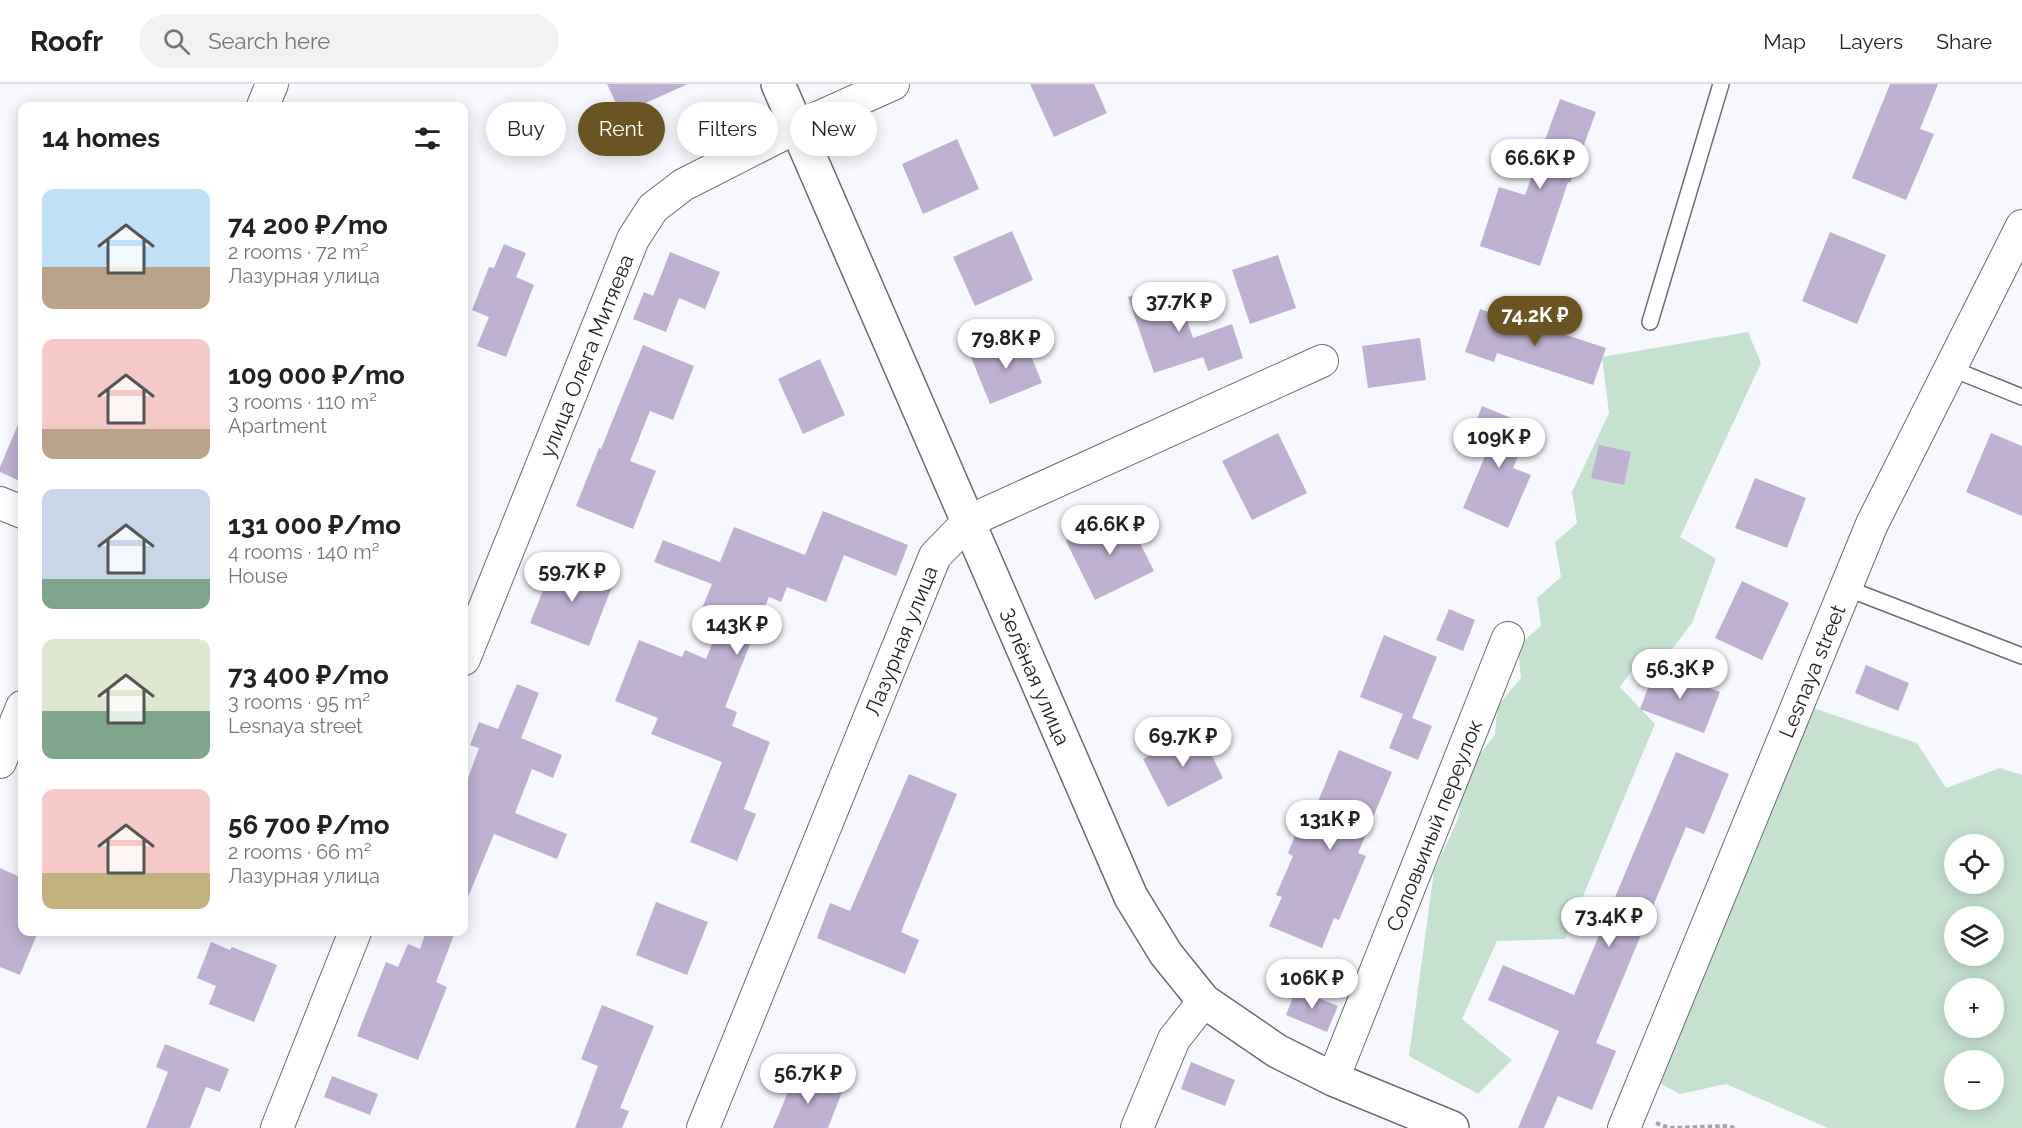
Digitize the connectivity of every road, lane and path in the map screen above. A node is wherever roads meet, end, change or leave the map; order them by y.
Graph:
1 (272, 84) edge
2 (778, 84) edge
3 (893, 84) edge
4 (1721, 84) edge
5 (265, 102) edge
6 (853, 102) edge
7 (790, 111) edge
8 (790, 131) edge
9 (810, 156) edge
10 (2022, 226) edge
11 (1650, 322) dead end
12 (1322, 361) dead end
13 (1950, 368) junction
14 (2022, 397) edge
15 (0, 503) edge
16 (18, 510) edge
17 (969, 521) junction
18 (1846, 588) junction
19 (1508, 638) dead end
20 (468, 649) edge
21 (2022, 656) edge
22 (18, 717) edge
23 (0, 762) edge
24 (353, 936) edge
25 (1204, 1001) junction
26 (1333, 1079) junction
27 (1627, 1121) edge
28 (277, 1128) edge
29 (703, 1128) edge
30 (1137, 1128) edge
31 (1452, 1128) edge
32 (1735, 1128) edge

1 - 5 street
2 - 7 street, Зелёная улица
3 - 6 street, улица Олега Митяева
4 - 11 lane
8 - 20 street, улица Олега Митяева
9 - 17 street, Зелёная улица
10 - 13 street, Lesnaya street
12 - 17 street, Лазурная улица
13 - 14 lane
13 - 18 street, Lesnaya street
15 - 16 street
17 - 25 street, Зелёная улица
17 - 29 street, Лазурная улица
18 - 21 lane
18 - 27 street, Lesnaya street
19 - 26 street, Соловьиный переулок
22 - 23 street
24 - 28 street
25 - 26 street, Зелёная улица
25 - 30 street
26 - 31 street, Зелёная улица
27 - 32 path

